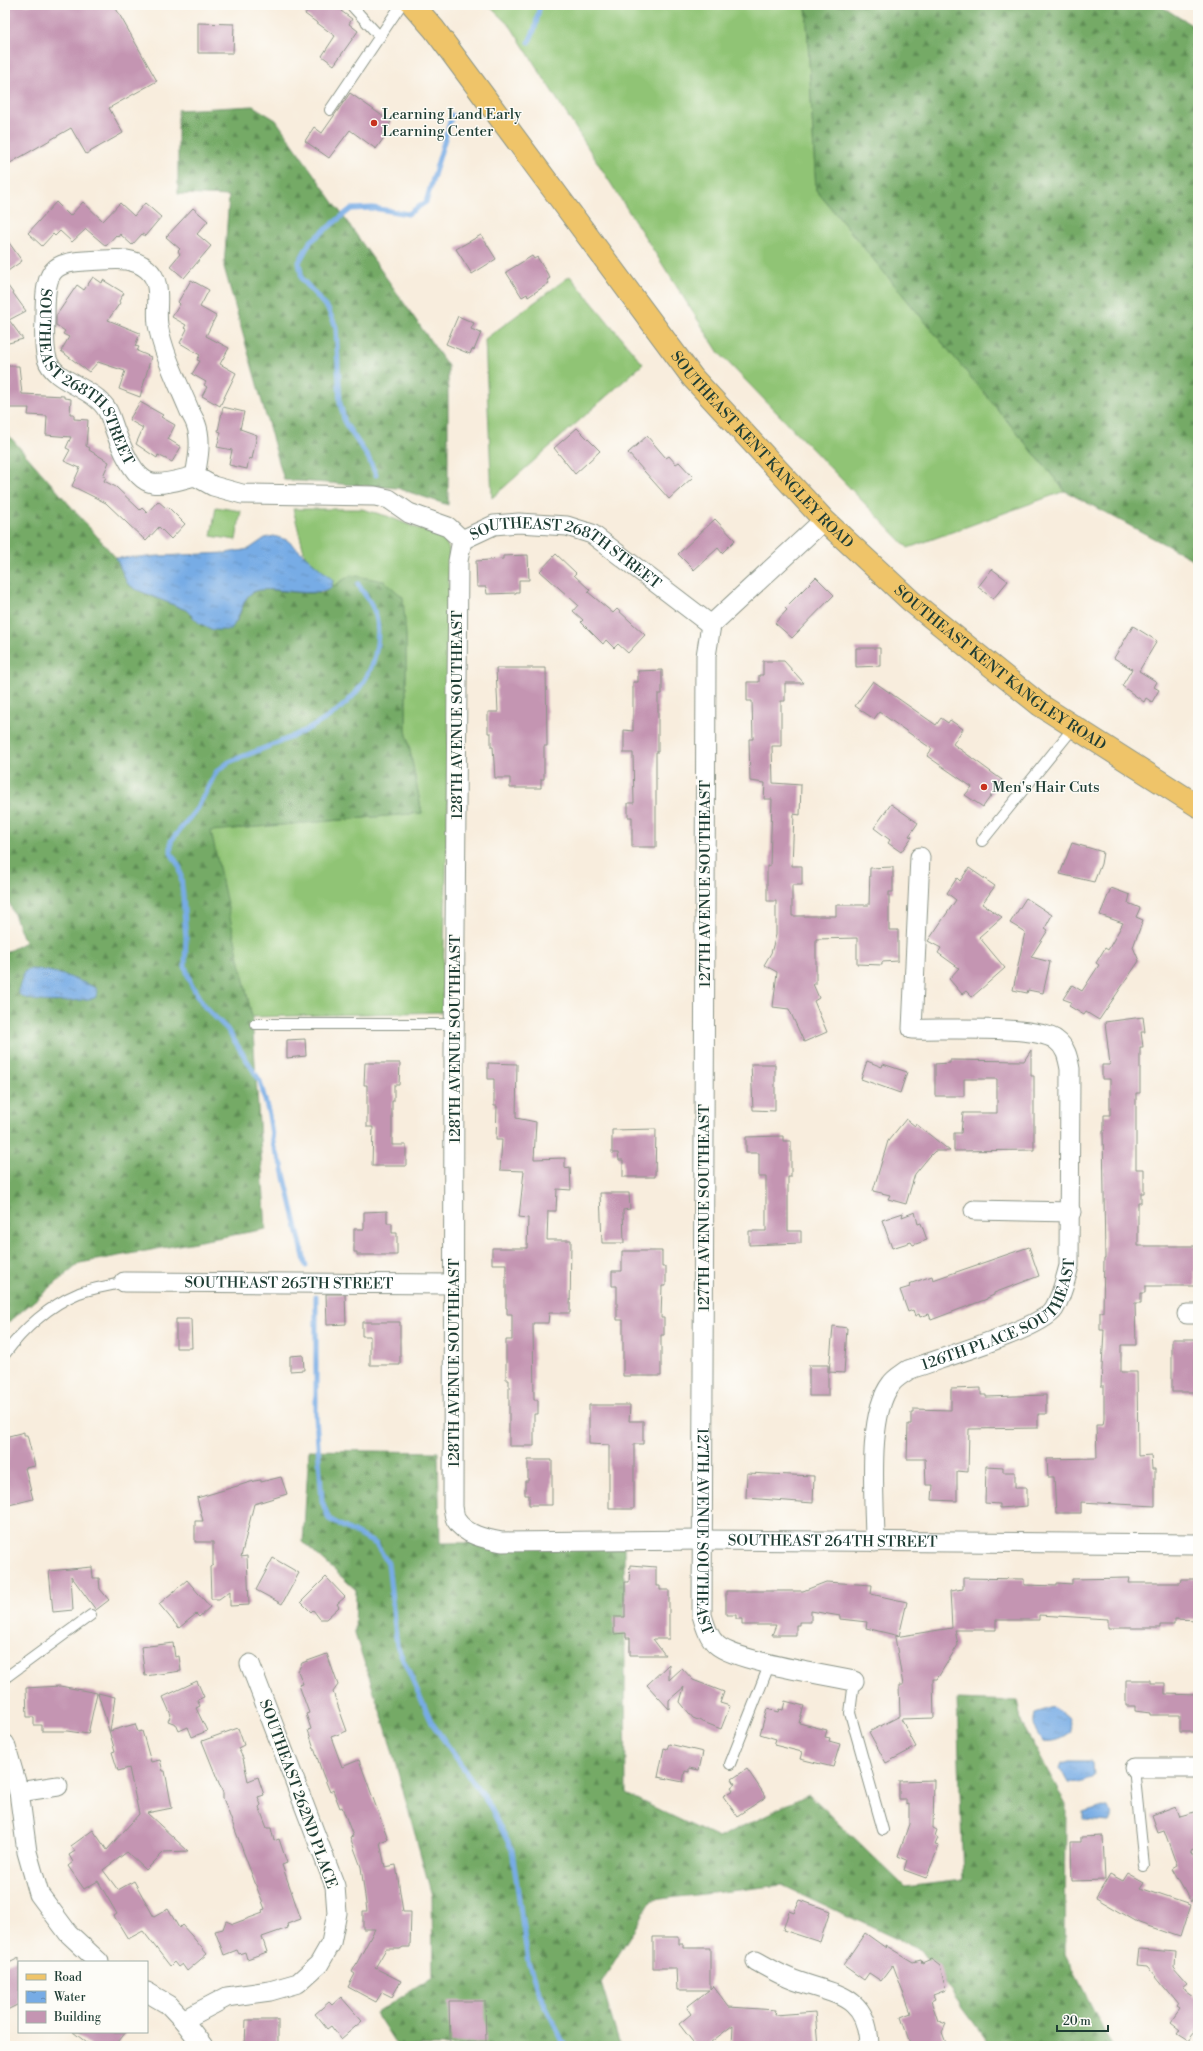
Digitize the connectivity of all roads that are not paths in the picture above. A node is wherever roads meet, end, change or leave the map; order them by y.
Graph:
1 (351, 5) edge
2 (402, 5) edge
3 (413, 5) edge
4 (380, 37) junction
5 (330, 110) dead end
6 (195, 476) junction
7 (824, 520) junction
8 (462, 540) junction
9 (711, 625) junction
10 (1074, 727) junction
11 (1198, 806) edge
12 (982, 841) dead end
13 (920, 857) dead end
14 (254, 1024) dead end
15 (454, 1024) junction
16 (974, 1210) dead end
17 (1071, 1212) junction
18 (124, 1282) joint
19 (454, 1284) junction
20 (5, 1354) edge
21 (469, 1532) joint
22 (702, 1540) junction
23 (875, 1542) junction
24 (1198, 1544) edge
25 (91, 1615) dead end
26 (770, 1663) junction
27 (250, 1664) dead end
28 (5, 1678) edge
29 (854, 1681) joint
30 (5, 1744) edge
31 (730, 1764) dead end
32 (1134, 1768) joint
33 (1198, 1768) edge
34 (58, 1786) dead end
35 (19, 1792) junction
36 (883, 1830) dead end
37 (1144, 1866) dead end
38 (98, 1961) edge
39 (756, 1961) dead end
40 (148, 1993) edge
41 (183, 2020) junction
42 (203, 2046) edge
43 (868, 2046) edge

1 - 4 lane
2 - 4 lane
3 - 7 main road, SOUTHEAST KENT KANGLEY ROAD
4 - 5 lane
6 - 6 street, SOUTHEAST 268TH STREET
6 - 8 street, SOUTHEAST 268TH STREET
7 - 9 street
7 - 10 main road, SOUTHEAST KENT KANGLEY ROAD
8 - 9 street, SOUTHEAST 268TH STREET
8 - 15 street, 128TH AVENUE SOUTHEAST
9 - 22 street, 127TH AVENUE SOUTHEAST
10 - 11 main road, SOUTHEAST KENT KANGLEY ROAD
10 - 12 lane
13 - 17 street, 126TH PLACE SOUTHEAST
14 - 15 lane
15 - 19 street, 128TH AVENUE SOUTHEAST
16 - 17 street
17 - 23 street, 126TH PLACE SOUTHEAST
18 - 19 street, SOUTHEAST 265TH STREET
18 - 20 lane
19 - 21 street, 128TH AVENUE SOUTHEAST
21 - 22 street, SOUTHEAST 264TH STREET
22 - 23 street, SOUTHEAST 264TH STREET
22 - 26 street, 127TH AVENUE SOUTHEAST
23 - 24 street, SOUTHEAST 264TH STREET
25 - 28 lane
26 - 29 street, 127TH AVENUE SOUTHEAST
26 - 31 lane
27 - 41 street, SOUTHEAST 262ND PLACE
29 - 36 lane
30 - 35 street
32 - 33 street
32 - 37 lane
34 - 35 street
35 - 38 street
39 - 43 street
40 - 41 street
41 - 42 street

